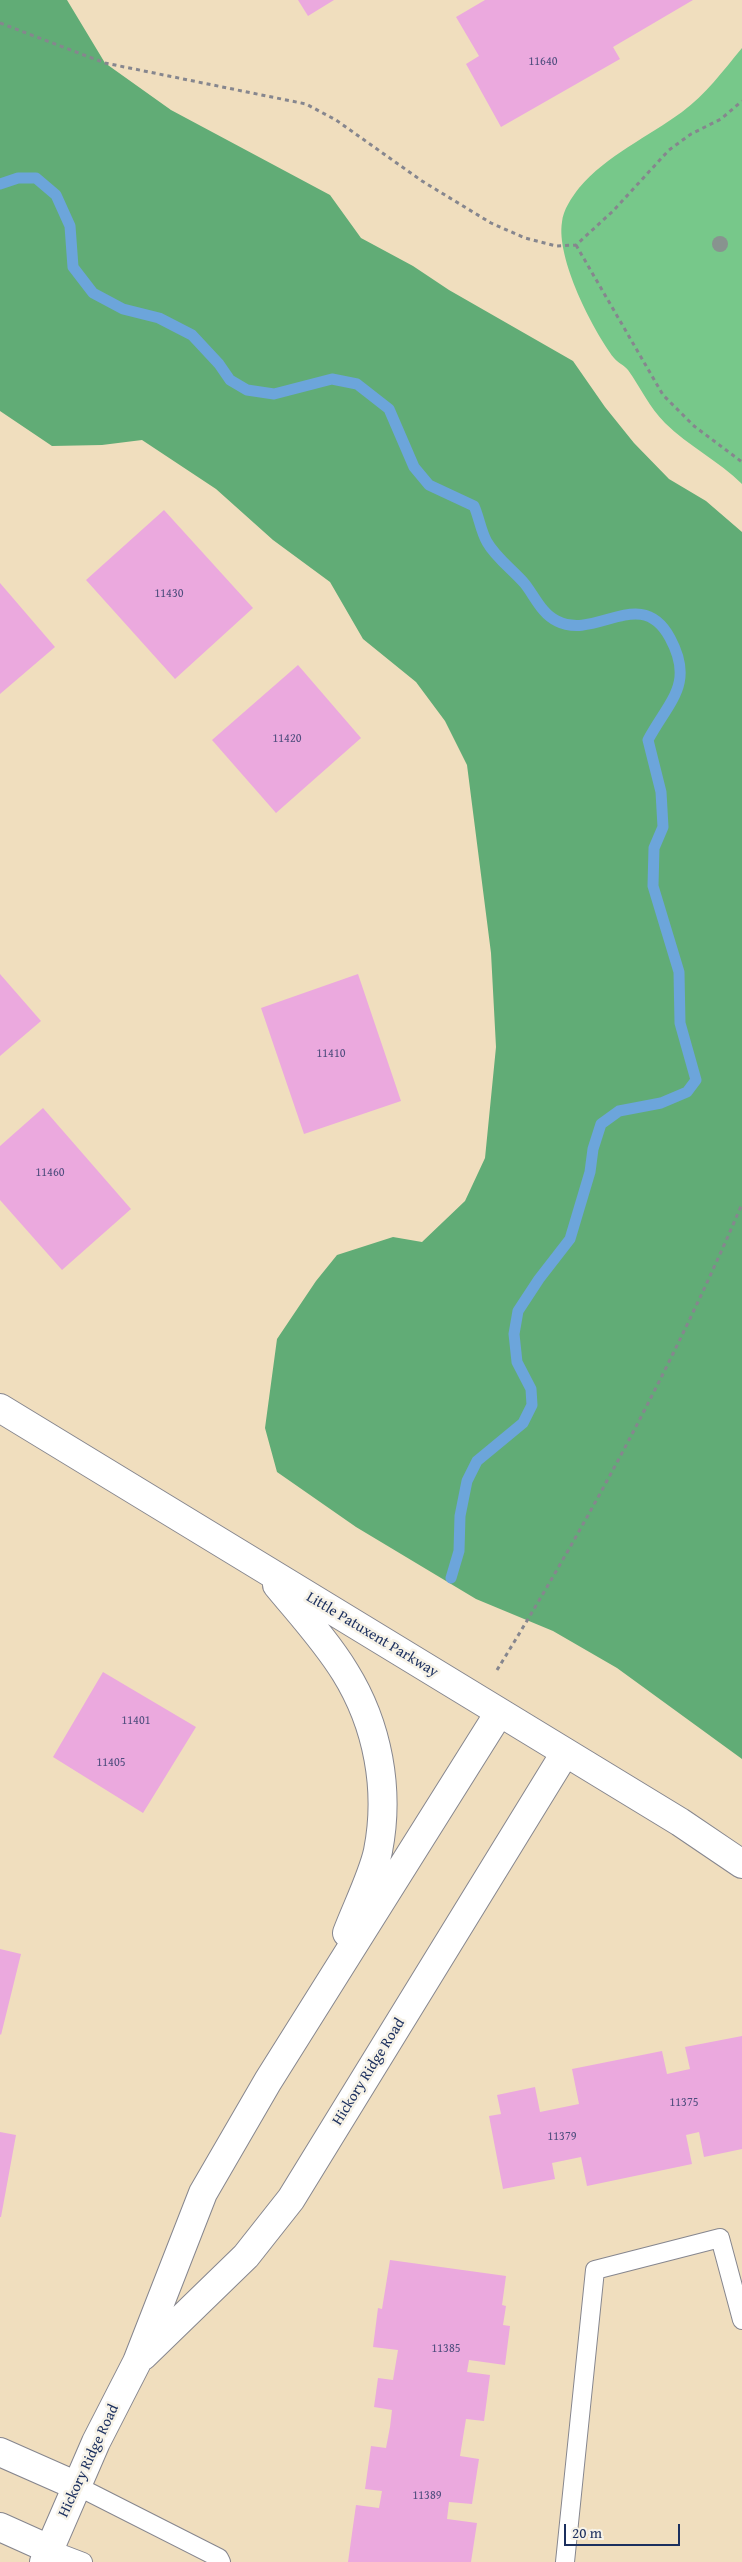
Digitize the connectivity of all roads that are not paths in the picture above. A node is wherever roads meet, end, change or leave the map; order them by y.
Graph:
1 (0, 1408) edge
2 (267, 1572) junction
3 (489, 1707) junction
4 (565, 1753) junction
5 (742, 1864) edge
6 (323, 1993) junction
7 (742, 2320) edge
8 (137, 2362) junction
9 (0, 2452) edge
10 (77, 2486) junction
11 (0, 2527) edge
12 (46, 2556) edge
13 (83, 2562) edge
14 (221, 2562) edge
15 (566, 2562) edge

1 - 2 street, Little Patuxent Parkway
2 - 3 street, Little Patuxent Parkway
2 - 6 street
3 - 4 street, Little Patuxent Parkway
3 - 6 street, Hickory Ridge Road
4 - 5 street, Little Patuxent Parkway
4 - 8 street, Hickory Ridge Road
6 - 8 street, Hickory Ridge Road
7 - 15 lane
8 - 10 street, Hickory Ridge Road
9 - 10 street
10 - 12 street, Hickory Ridge Road
10 - 14 lane
11 - 12 street
12 - 13 lane

